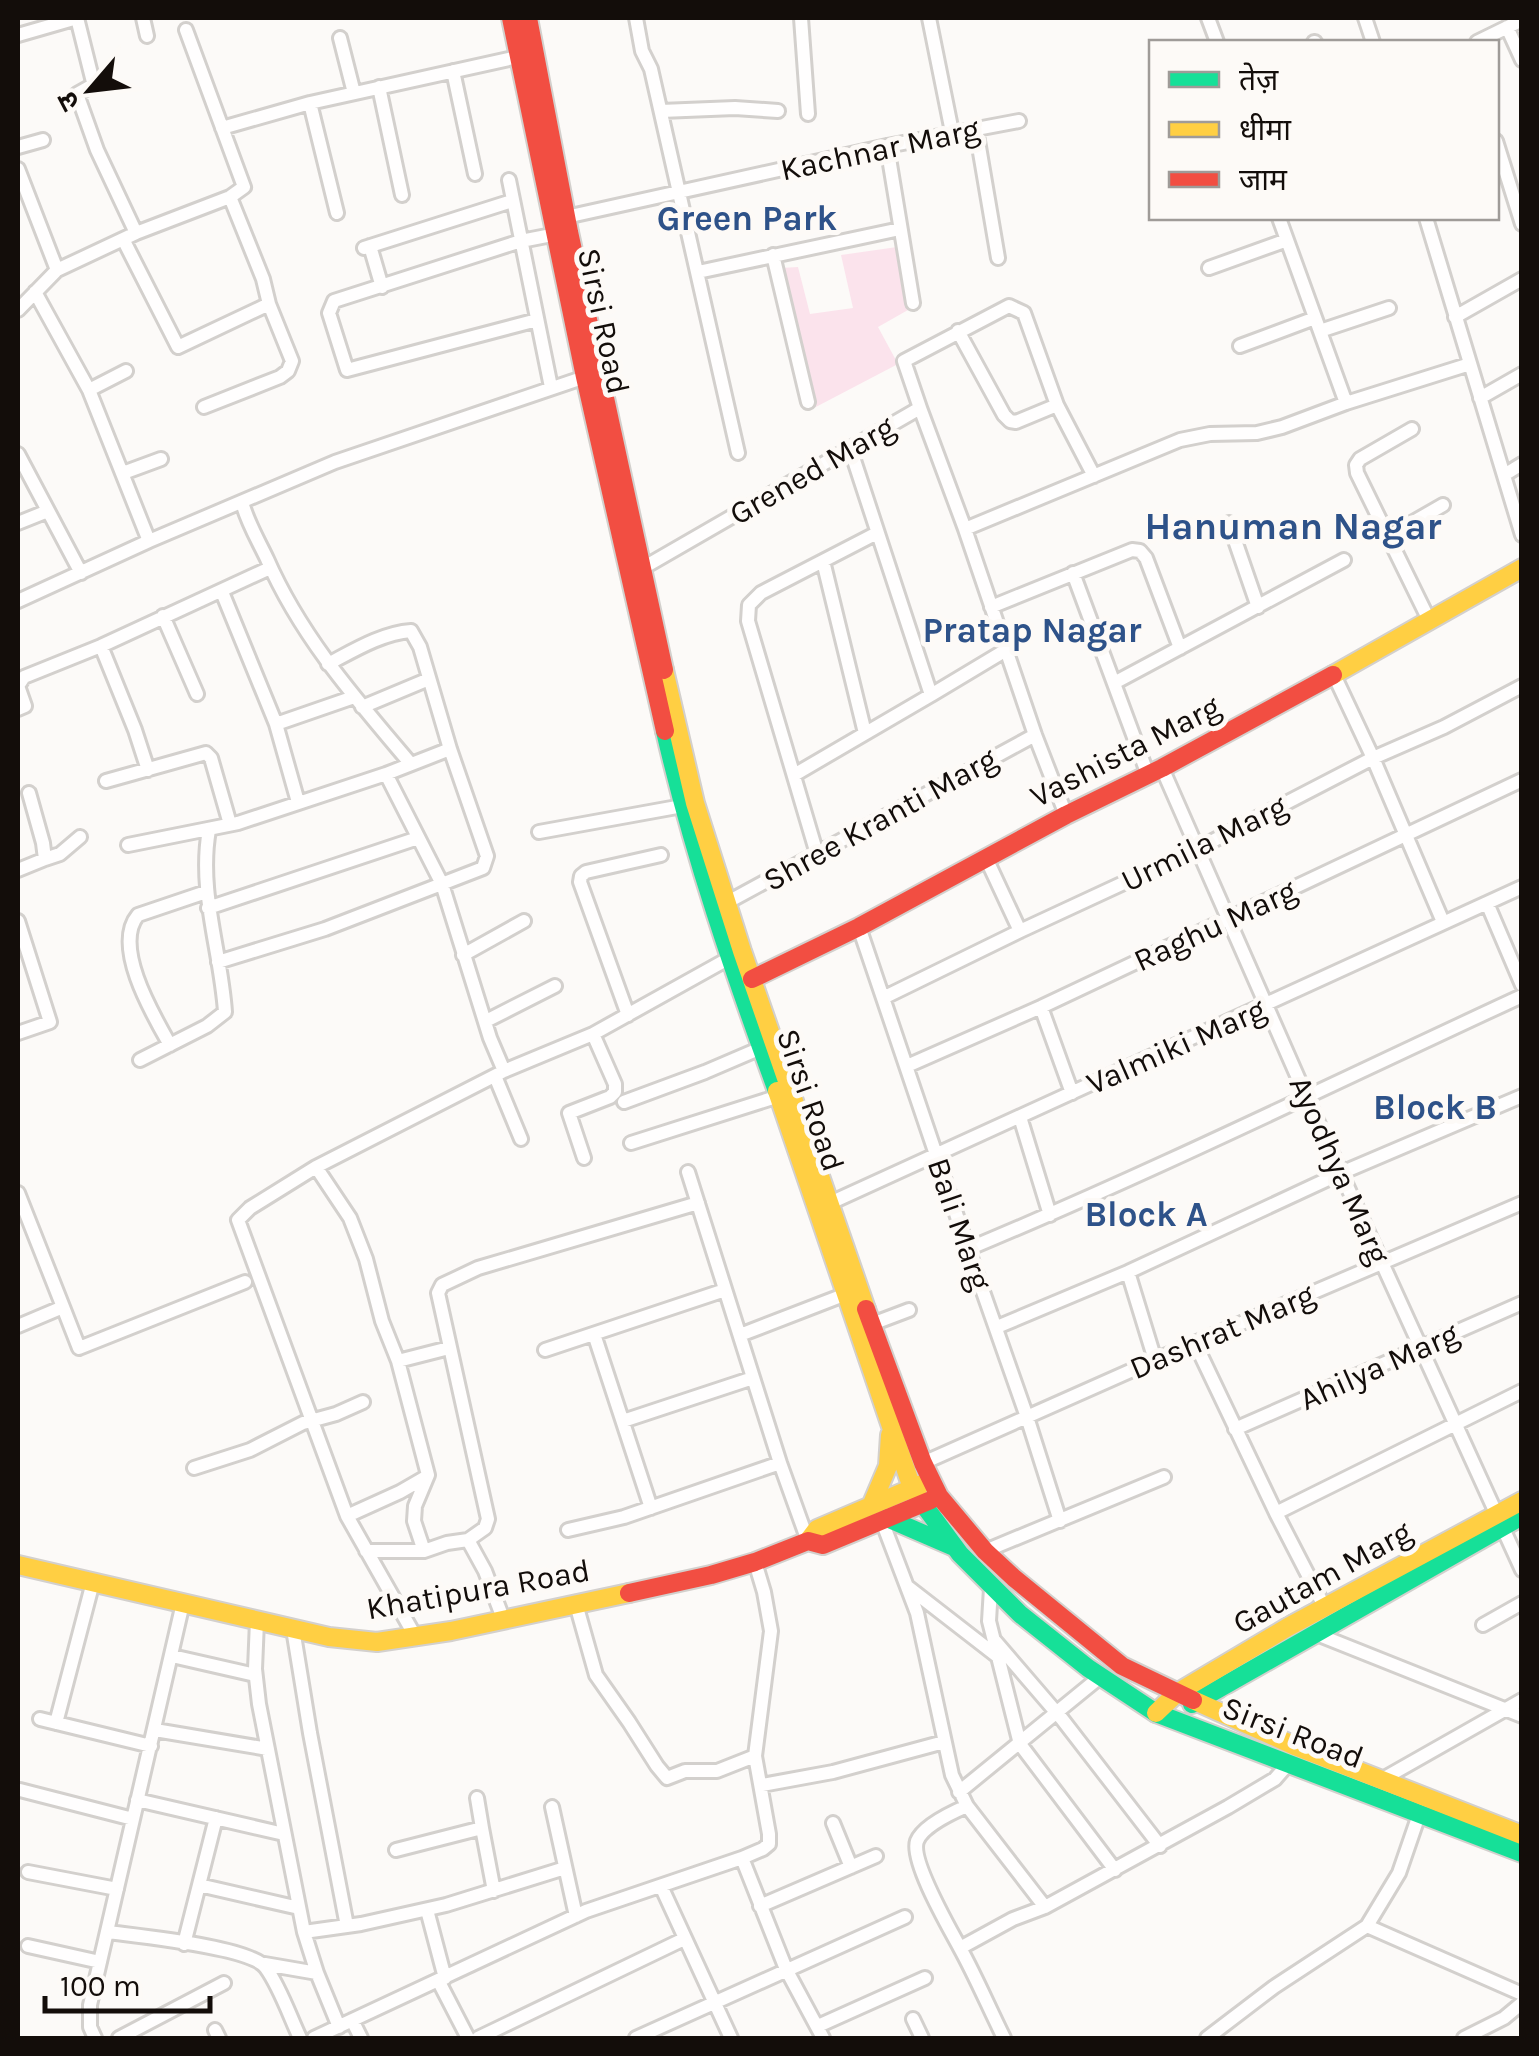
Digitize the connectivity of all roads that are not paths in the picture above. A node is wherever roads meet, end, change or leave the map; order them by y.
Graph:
1 (77, 18) edge
2 (143, 18) edge
3 (512, 18) edge
4 (528, 18) edge
5 (636, 18) edge
6 (801, 18) edge
7 (930, 18) edge
8 (1522, 20) edge
9 (1507, 27) junction
10 (186, 30) dead end
11 (18, 35) edge
12 (148, 36) dead end
13 (340, 38) dead end
14 (1480, 40) edge
15 (527, 55) junction
16 (1522, 60) edge
17 (453, 71) junction
18 (379, 87) junction
19 (354, 93) junction
20 (310, 103) junction
21 (778, 110) dead end
22 (661, 111) junction
23 (808, 114) dead end
24 (1019, 121) dead end
25 (222, 128) junction
26 (976, 129) junction
27 (952, 132) junction
28 (43, 140) dead end
29 (887, 146) junction
30 (18, 147) edge
31 (1499, 151) edge
32 (18, 169) edge
33 (475, 174) dead end
34 (509, 180) dead end
35 (679, 192) junction
36 (402, 195) dead end
37 (230, 197) junction
38 (512, 201) junction
39 (337, 214) dead end
40 (1280, 220) edge
41 (1427, 220) edge
42 (1522, 224) edge
43 (563, 228) junction
44 (900, 230) junction
45 (130, 236) junction
46 (1288, 240) junction
47 (521, 241) junction
48 (774, 255) junction
49 (998, 258) dead end
50 (1210, 268) dead end
51 (57, 270) junction
52 (698, 272) junction
53 (1522, 279) edge
54 (382, 288) junction
55 (35, 292) junction
56 (913, 303) dead end
57 (269, 304) junction
58 (1389, 308) dead end
59 (18, 310) edge
60 (1455, 317) junction
61 (537, 320) junction
62 (1318, 324) junction
63 (958, 331) junction
64 (1240, 346) dead end
65 (1470, 364) junction
66 (126, 371) dead end
67 (1522, 374) edge
68 (592, 375) junction
69 (551, 387) junction
70 (89, 390) junction
71 (1480, 398) junction
72 (808, 402) dead end
73 (1346, 403) junction
74 (1057, 405) junction
75 (204, 408) dead end
76 (920, 408) junction
77 (1412, 429) dead end
78 (850, 448) junction
79 (18, 454) edge
80 (738, 454) dead end
81 (161, 459) dead end
82 (1522, 464) edge
83 (123, 474) junction
84 (1504, 475) junction
85 (23, 476) edge
86 (1094, 476) junction
87 (242, 502) junction
88 (1443, 505) dead end
89 (48, 512) junction
90 (18, 523) edge
91 (1230, 523) dead end
92 (965, 529) junction
93 (877, 533) junction
94 (1522, 535) edge
95 (1389, 536) junction
96 (149, 541) junction
97 (1344, 560) dead end
98 (823, 561) junction
99 (270, 568) junction
100 (1522, 568) edge
101 (641, 569) junction
102 (1073, 573) junction
103 (81, 574) junction
104 (222, 592) junction
105 (18, 601) edge
106 (991, 607) junction
107 (1258, 608) junction
108 (162, 616) junction
109 (1430, 622) junction
110 (102, 646) junction
111 (1180, 648) junction
112 (1006, 650) junction
113 (328, 664) junction
114 (1334, 676) junction
115 (429, 679) junction
116 (1114, 683) junction
117 (1522, 686) edge
118 (196, 694) dead end
119 (931, 695) junction
120 (358, 702) junction
121 (18, 710) edge
122 (276, 724) junction
123 (865, 733) junction
124 (1034, 735) junction
125 (450, 748) junction
126 (1373, 758) junction
127 (410, 763) junction
128 (148, 770) junction
129 (1155, 771) junction
130 (386, 774) junction
131 (794, 775) junction
132 (1522, 780) edge
133 (106, 782) dead end
134 (29, 793) dead end
135 (298, 802) junction
136 (689, 805) junction
137 (1066, 814) junction
138 (230, 824) junction
139 (209, 830) junction
140 (539, 832) dead end
141 (1406, 834) junction
142 (80, 837) dead end
143 (418, 838) junction
144 (128, 845) dead end
145 (1198, 848) junction
146 (817, 854) junction
147 (661, 856) dead end
148 (986, 858) junction
149 (46, 859) junction
150 (18, 868) edge
151 (442, 884) junction
152 (1522, 887) edge
153 (206, 892) junction
154 (1487, 902) junction
155 (726, 903) junction
156 (208, 908) junction
157 (1229, 918) junction
158 (18, 920) edge
159 (524, 922) dead end
160 (1443, 922) junction
161 (859, 927) junction
162 (1020, 931) junction
163 (463, 955) junction
164 (736, 955) junction
165 (218, 962) junction
166 (752, 979) junction
167 (1522, 985) edge
168 (555, 986) dead end
169 (1522, 996) edge
170 (884, 997) junction
171 (1267, 1006) junction
172 (1041, 1007) junction
173 (628, 1015) junction
174 (486, 1021) junction
175 (18, 1033) edge
176 (593, 1034) junction
177 (170, 1045) junction
178 (761, 1048) junction
179 (140, 1060) dead end
180 (907, 1066) junction
181 (500, 1074) junction
182 (1072, 1092) junction
183 (779, 1096) junction
184 (1306, 1096) junction
185 (1522, 1096) edge
186 (624, 1102) dead end
187 (1020, 1117) junction
188 (521, 1140) dead end
189 (631, 1144) dead end
190 (936, 1155) junction
191 (584, 1158) dead end
192 (316, 1167) junction
193 (688, 1172) dead end
194 (1341, 1173) junction
195 (18, 1193) edge
196 (698, 1203) junction
197 (830, 1203) junction
198 (1522, 1203) edge
199 (1050, 1215) junction
200 (968, 1249) junction
201 (1382, 1262) junction
202 (1128, 1272) junction
203 (245, 1282) dead end
204 (725, 1290) junction
205 (852, 1292) junction
206 (1522, 1304) edge
207 (63, 1306) junction
208 (909, 1310) dead end
209 (872, 1324) junction
210 (18, 1326) edge
211 (996, 1327) junction
212 (594, 1334) junction
213 (740, 1335) junction
214 (1196, 1343) junction
215 (449, 1348) junction
216 (1422, 1348) junction
217 (545, 1350) dead end
218 (1155, 1360) junction
219 (398, 1361) junction
220 (753, 1378) junction
221 (1522, 1391) edge
222 (363, 1402) dead end
223 (1027, 1416) junction
224 (623, 1420) junction
225 (312, 1421) junction
226 (891, 1422) junction
227 (1457, 1424) junction
228 (1236, 1428) junction
229 (780, 1463) junction
230 (194, 1468) dead end
231 (428, 1475) junction
232 (1164, 1477) dead end
233 (931, 1480) junction
234 (917, 1496) junction
235 (1522, 1501) edge
236 (651, 1508) junction
237 (1276, 1512) junction
238 (880, 1515) junction
239 (347, 1516) junction
240 (1522, 1516) edge
241 (1060, 1520) junction
242 (1498, 1522) junction
243 (568, 1530) dead end
244 (468, 1540) junction
245 (808, 1541) junction
246 (954, 1547) junction
247 (984, 1550) junction
248 (366, 1551) junction
249 (424, 1551) junction
250 (755, 1562) junction
251 (18, 1565) edge
252 (1522, 1570) edge
253 (93, 1582) junction
254 (906, 1585) junction
255 (991, 1588) junction
256 (183, 1603) junction
257 (1522, 1603) edge
258 (576, 1604) junction
259 (1324, 1608) junction
260 (504, 1620) junction
261 (256, 1621) junction
262 (1484, 1626) dead end
263 (293, 1629) junction
264 (1314, 1633) junction
265 (415, 1636) junction
266 (993, 1639) junction
267 (172, 1656) junction
268 (998, 1656) junction
269 (256, 1675) junction
270 (1100, 1677) junction
271 (1177, 1694) junction
272 (1522, 1700) edge
273 (1196, 1702) junction
274 (1504, 1710) junction
275 (1057, 1713) junction
276 (1164, 1716) junction
277 (1522, 1716) edge
278 (40, 1720) dead end
279 (56, 1723) junction
280 (155, 1730) junction
281 (944, 1742) junction
282 (1020, 1744) junction
283 (151, 1746) junction
284 (268, 1749) junction
285 (756, 1756) junction
286 (1289, 1763) junction
287 (1381, 1780) junction
288 (762, 1785) junction
289 (20, 1790) edge
290 (960, 1792) junction
291 (477, 1798) dead end
292 (138, 1800) junction
293 (1423, 1805) junction
294 (967, 1806) junction
295 (552, 1807) dead end
296 (133, 1818) junction
297 (216, 1818) junction
298 (833, 1823) dead end
299 (482, 1828) junction
300 (284, 1834) junction
301 (1522, 1835) edge
302 (1160, 1846) junction
303 (396, 1850) dead end
304 (1522, 1853) edge
305 (876, 1856) dead end
306 (742, 1858) junction
307 (851, 1867) junction
308 (566, 1868) junction
309 (1115, 1870) junction
310 (28, 1872) dead end
311 (199, 1885) junction
312 (662, 1886) junction
313 (117, 1889) junction
314 (494, 1891) junction
315 (760, 1906) junction
316 (1045, 1907) junction
317 (299, 1908) junction
318 (427, 1910) junction
319 (576, 1916) junction
320 (905, 1917) dead end
321 (347, 1926) junction
322 (1367, 1926) junction
323 (108, 1932) junction
324 (304, 1932) junction
325 (684, 1939) junction
326 (184, 1944) junction
327 (28, 1946) dead end
328 (960, 1948) junction
329 (100, 1962) junction
330 (265, 1964) junction
331 (786, 1969) junction
332 (318, 1974) junction
333 (925, 1978) dead end
334 (442, 1979) junction
335 (224, 1983) dead end
336 (1522, 1994) edge
337 (1522, 2003) edge
338 (716, 2004) junction
339 (914, 2019) dead end
340 (346, 2023) junction
341 (820, 2032) edge
342 (1211, 2037) edge
343 (96, 2038) edge
344 (119, 2038) edge
345 (300, 2038) edge
346 (314, 2038) edge
347 (362, 2038) edge
348 (468, 2038) edge
349 (478, 2038) edge
350 (636, 2038) edge
351 (731, 2038) edge
352 (922, 2038) edge
353 (1004, 2038) edge
354 (1464, 2038) edge

1 - 11 street
1 - 45 street
2 - 12 street
3 - 15 street, Sirsi Road
4 - 15 street, Sirsi Road
5 - 22 street
6 - 23 street
7 - 27 street
8 - 9 street
9 - 14 street
9 - 16 street
10 - 25 street
13 - 19 street
15 - 17 street
15 - 43 street, Sirsi Road
17 - 18 street
17 - 33 street
18 - 19 street
18 - 36 street
19 - 20 street
20 - 25 street
20 - 39 street
21 - 22 street
22 - 35 street
24 - 26 street, Kachnar Marg
25 - 37 street
26 - 27 street, Kachnar Marg
26 - 49 street
27 - 29 street, Kachnar Marg
28 - 30 street
29 - 35 street, Kachnar Marg
29 - 44 street
31 - 42 street
32 - 51 street
34 - 38 street
35 - 43 street, Kachnar Marg
35 - 52 street
37 - 45 street
37 - 57 street
38 - 47 street
38 - 54 street
40 - 46 street
41 - 60 street
43 - 47 street, Kachnar Marg
43 - 68 street, Sirsi Road
44 - 48 street
44 - 56 street
45 - 51 street
45 - 57 street
46 - 50 street
46 - 62 street
47 - 54 street, Kachnar Marg
47 - 61 street
48 - 52 street
48 - 72 street
51 - 55 street
52 - 80 street
53 - 60 street
54 - 61 street, Kachnar Marg
55 - 59 street
55 - 70 street
57 - 75 street
58 - 62 street
60 - 65 street
61 - 69 street
62 - 64 street
62 - 73 street
63 - 74 street
63 - 74 street
63 - 76 street
65 - 71 street
65 - 73 street
66 - 70 street
67 - 71 street
68 - 69 street
68 - 101 street, Sirsi Road
68 - 136 street, Sirsi Road
69 - 87 street
70 - 83 street
71 - 84 street
73 - 86 street
74 - 86 street
76 - 78 street, Grened Marg
76 - 92 street, Grened Marg
77 - 95 street
78 - 93 street
78 - 101 street, Grened Marg
79 - 85 street
81 - 83 street
82 - 84 street
83 - 96 street
84 - 94 street
85 - 89 street
86 - 92 street
87 - 96 street
87 - 99 street
88 - 95 street
89 - 90 street
89 - 103 street
91 - 107 street
92 - 106 street, Grened Marg
93 - 98 street
93 - 119 street
95 - 109 street
96 - 103 street
97 - 107 street
98 - 123 street
98 - 131 street
99 - 104 street
99 - 113 street
100 - 109 street, Vashista Marg
101 - 136 street, Sirsi Road
102 - 106 street
102 - 111 street
102 - 116 street, Ayodhya Marg
103 - 105 street
104 - 108 street
104 - 122 street
106 - 112 street, Grened Marg
107 - 111 street
108 - 110 street
108 - 118 street
109 - 114 street, Vashista Marg
110 - 121 street
110 - 128 street
111 - 116 street
112 - 119 street
112 - 124 street, Grened Marg
113 - 115 street
113 - 120 street
114 - 126 street
114 - 129 street, Vashista Marg
115 - 120 street
115 - 125 street
116 - 129 street, Ayodhya Marg
117 - 126 street, Urmila Marg
119 - 123 street
120 - 122 street
120 - 127 street
122 - 135 street
123 - 131 street
124 - 137 street, Grened Marg
124 - 146 street, Shree Kranti Marg
125 - 127 street
125 - 151 street
126 - 141 street
126 - 145 street, Urmila Marg
127 - 130 street
128 - 133 street
128 - 138 street
129 - 137 street, Vashista Marg
129 - 145 street, Ayodhya Marg
130 - 135 street
130 - 143 street
131 - 146 street
132 - 141 street, Raghu Marg
134 - 149 street
135 - 138 street
136 - 140 street
136 - 155 street, Sirsi Road
136 - 164 street, Sirsi Road
137 - 148 street, Vashista Marg
138 - 139 street
139 - 144 street
139 - 153 street
141 - 157 street, Raghu Marg
141 - 160 street
142 - 149 street
143 - 151 street
143 - 156 street
145 - 157 street, Ayodhya Marg
145 - 162 street, Urmila Marg
146 - 155 street, Shree Kranti Marg
147 - 173 street
148 - 161 street, Vashista Marg
148 - 162 street
149 - 150 street
151 - 163 street
151 - 165 street
152 - 154 street, Valmiki Marg
153 - 156 street
153 - 177 street
154 - 160 street, Valmiki Marg
154 - 167 street
155 - 164 street, Sirsi Road
156 - 165 street
157 - 171 street, Ayodhya Marg
157 - 172 street, Raghu Marg
158 - 175 street
159 - 163 street
160 - 171 street, Valmiki Marg
161 - 166 street, Vashista Marg
161 - 170 street, Bali Marg
162 - 170 street, Urmila Marg
163 - 174 street
164 - 166 street, Sirsi Road
164 - 173 street
164 - 178 street, Sirsi Road
165 - 177 street
166 - 197 street, Sirsi Road
168 - 174 street
169 - 184 street
170 - 180 street, Bali Marg
171 - 182 street, Valmiki Marg
171 - 184 street, Ayodhya Marg
172 - 180 street, Raghu Marg
172 - 182 street
173 - 176 street
174 - 181 street
176 - 181 street
176 - 191 street
177 - 179 street
178 - 183 street, Sirsi Road
178 - 186 street
180 - 190 street, Bali Marg
181 - 188 street
181 - 192 street
182 - 187 street, Valmiki Marg
183 - 189 street
183 - 205 street, Sirsi Road
184 - 194 street, Ayodhya Marg
184 - 199 street
185 - 194 street
187 - 190 street, Valmiki Marg
187 - 199 street
190 - 197 street, Valmiki Marg
190 - 200 street, Bali Marg
192 - 219 street
192 - 225 street
193 - 196 street
194 - 201 street, Ayodhya Marg
194 - 202 street
195 - 207 street
196 - 204 street
196 - 215 street
197 - 205 street, Sirsi Road
198 - 201 street, Dashrat Marg
199 - 200 street
200 - 211 street, Bali Marg
201 - 214 street, Dashrat Marg
201 - 216 street, Ayodhya Marg
202 - 211 street
202 - 218 street
203 - 207 street
204 - 212 street
204 - 213 street
205 - 209 street, Sirsi Road
205 - 213 street
205 - 226 street, Sirsi Road
206 - 216 street, Ahilya Marg
207 - 210 street
208 - 209 street
209 - 233 street, Sirsi Road
211 - 223 street, Bali Marg
212 - 217 street
212 - 224 street
213 - 220 street
214 - 218 street, Dashrat Marg
214 - 228 street
215 - 219 street
215 - 244 street
216 - 227 street, Ayodhya Marg
216 - 228 street, Ahilya Marg
218 - 223 street, Dashrat Marg
219 - 231 street
220 - 224 street
220 - 229 street
221 - 227 street
222 - 225 street
223 - 233 street, Dashrat Marg
223 - 241 street, Bali Marg
224 - 236 street
225 - 230 street
225 - 239 street
226 - 234 street, Sirsi Road
226 - 238 street
227 - 237 street
227 - 242 street, Ayodhya Marg
228 - 237 street
229 - 236 street
229 - 245 street
231 - 239 street
231 - 249 street
232 - 241 street
233 - 234 street, Khatipura Road
233 - 247 street, Sirsi Road
234 - 238 street, Khatipura Road
234 - 246 street, Sirsi Road
235 - 242 street, Gautam Marg
236 - 243 street
237 - 259 street
238 - 245 street, Khatipura Road
238 - 246 street
238 - 254 street
239 - 248 street
240 - 242 street, Gautam Marg
241 - 247 street
242 - 252 street, Ayodhya Marg
242 - 259 street, Gautam Marg
242 - 264 street, Gautam Marg
244 - 249 street
244 - 260 street
245 - 250 street, Khatipura Road
246 - 255 street, Sirsi Road
247 - 271 street, Sirsi Road
248 - 249 street
248 - 265 street
250 - 258 street, Khatipura Road
250 - 285 street
251 - 253 street, Khatipura Road
253 - 256 street, Khatipura Road
253 - 279 street
254 - 268 street
254 - 281 street
255 - 266 street
255 - 270 street, Sirsi Road
256 - 261 street, Khatipura Road
256 - 267 street
257 - 262 street
258 - 260 street, Khatipura Road
258 - 285 street
259 - 271 street, Gautam Marg
260 - 265 street, Khatipura Road
261 - 263 street, Khatipura Road
261 - 269 street
263 - 265 street, Khatipura Road
263 - 321 street
264 - 273 street, Gautam Marg
264 - 274 street
266 - 268 street
266 - 275 street
267 - 269 street
267 - 280 street
268 - 282 street
269 - 284 street
270 - 275 street
270 - 276 street, Sirsi Road
271 - 273 street, Sirsi Road
271 - 276 street, Gautam Marg
272 - 274 street
273 - 276 street, Gautam Marg
273 - 287 street, Sirsi Road
274 - 277 street
274 - 287 street
275 - 282 street
275 - 302 street
276 - 286 street, Sirsi Road
278 - 279 street
279 - 283 street
280 - 283 street
280 - 284 street
281 - 288 street
281 - 290 street
282 - 290 street
282 - 309 street
283 - 292 street
284 - 300 street
285 - 288 street
286 - 293 street, Sirsi Road
286 - 302 street
287 - 293 street, Sirsi Road
288 - 306 street
289 - 296 street
290 - 294 street
291 - 299 street
292 - 296 street
292 - 297 street
293 - 301 street, Sirsi Road
293 - 304 street, Sirsi Road
293 - 322 street
294 - 316 street
294 - 328 street
295 - 308 street
296 - 313 street
297 - 300 street
297 - 311 street
298 - 307 street
299 - 303 street
299 - 314 street
300 - 317 street
302 - 309 street
305 - 307 street
306 - 312 street
306 - 315 street
307 - 315 street
308 - 314 street
308 - 319 street
309 - 316 street
310 - 313 street
311 - 317 street
311 - 326 street
312 - 319 street
312 - 325 street
313 - 323 street
314 - 318 street
315 - 331 street
316 - 328 street
317 - 324 street
318 - 321 street
318 - 334 street
319 - 334 street
320 - 331 street
321 - 324 street
322 - 336 street
322 - 342 street
323 - 326 street
323 - 329 street
324 - 332 street
325 - 338 street
325 - 349 street
326 - 330 street
327 - 329 street
328 - 353 street
329 - 343 street
330 - 332 street
330 - 345 street
331 - 338 street
331 - 341 street
332 - 340 street
333 - 341 street
334 - 340 street
334 - 348 street
335 - 344 street
337 - 354 street
338 - 350 street
338 - 351 street
339 - 352 street
340 - 346 street
340 - 347 street

